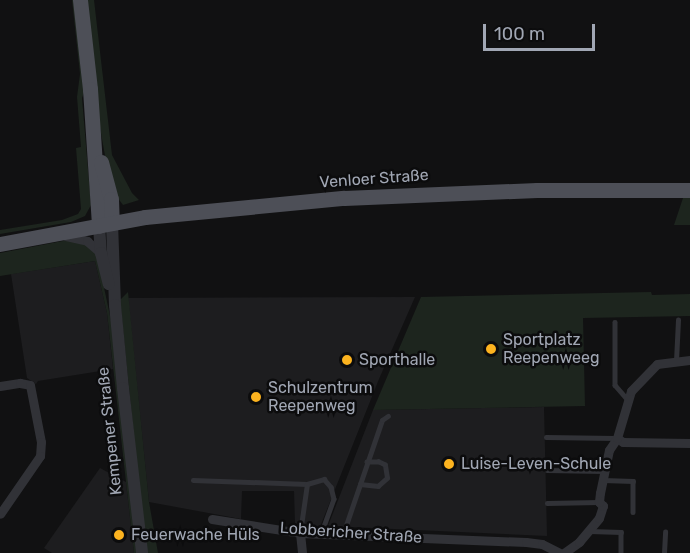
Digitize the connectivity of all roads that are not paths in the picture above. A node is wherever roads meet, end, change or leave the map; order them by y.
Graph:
1 (80, 0) edge
2 (93, 135) junction
3 (690, 190) edge
4 (111, 199) junction
5 (145, 217) junction
6 (106, 225) junction
7 (62, 233) junction
8 (0, 244) edge
9 (100, 253) junction
10 (115, 305) junction
11 (678, 320) dead end
12 (615, 322) dead end
13 (690, 360) edge
14 (676, 361) junction
15 (0, 386) edge
16 (627, 399) junction
17 (388, 416) dead end
18 (546, 437) dead end
19 (617, 438) junction
20 (690, 443) edge
21 (367, 462) junction
22 (547, 470) dead end
23 (604, 476) junction
24 (193, 480) dead end
25 (307, 484) junction
26 (360, 484) junction
27 (599, 502) junction
28 (547, 503) dead end
29 (633, 512) dead end
30 (0, 514) edge
31 (212, 519) dead end
32 (590, 531) junction
33 (665, 532) dead end
34 (300, 533) junction
35 (321, 534) junction
36 (343, 534) junction
37 (142, 553) edge
38 (302, 553) edge
39 (562, 553) edge
40 (621, 553) edge
41 (664, 553) edge

1 - 2 main road, Kempener Straße
2 - 4 main road, Kempener Straße
2 - 6 main road, Kempener Straße
3 - 5 main road, Venloer Straße
4 - 5 main road
4 - 6 main road, Kempener Straße
5 - 6 main road, Venloer Straße
6 - 7 main road, Venloer Straße
6 - 9 street, Kempener Straße
6 - 10 street, Kempener Straße
7 - 8 main road, Venloer Straße
7 - 9 street, Venloer Straße
9 - 10 street, Kempener Straße
10 - 37 street, Kempener Straße
11 - 14 lane
12 - 16 lane
13 - 14 street
14 - 16 street
15 - 30 street
16 - 19 street
17 - 21 lane
18 - 19 lane
19 - 20 street
19 - 23 street
21 - 26 lane
21 - 26 lane
22 - 23 lane
23 - 27 street
23 - 29 lane
24 - 25 lane
25 - 34 lane
25 - 35 lane
26 - 36 lane
27 - 28 lane
27 - 32 street
31 - 34 street, Lobbericher Straße
32 - 39 street
32 - 40 lane
33 - 41 lane
34 - 35 street, Lobbericher Straße
34 - 38 street
35 - 36 street, Lobbericher Straße
36 - 39 street, Lobbericher Straße

